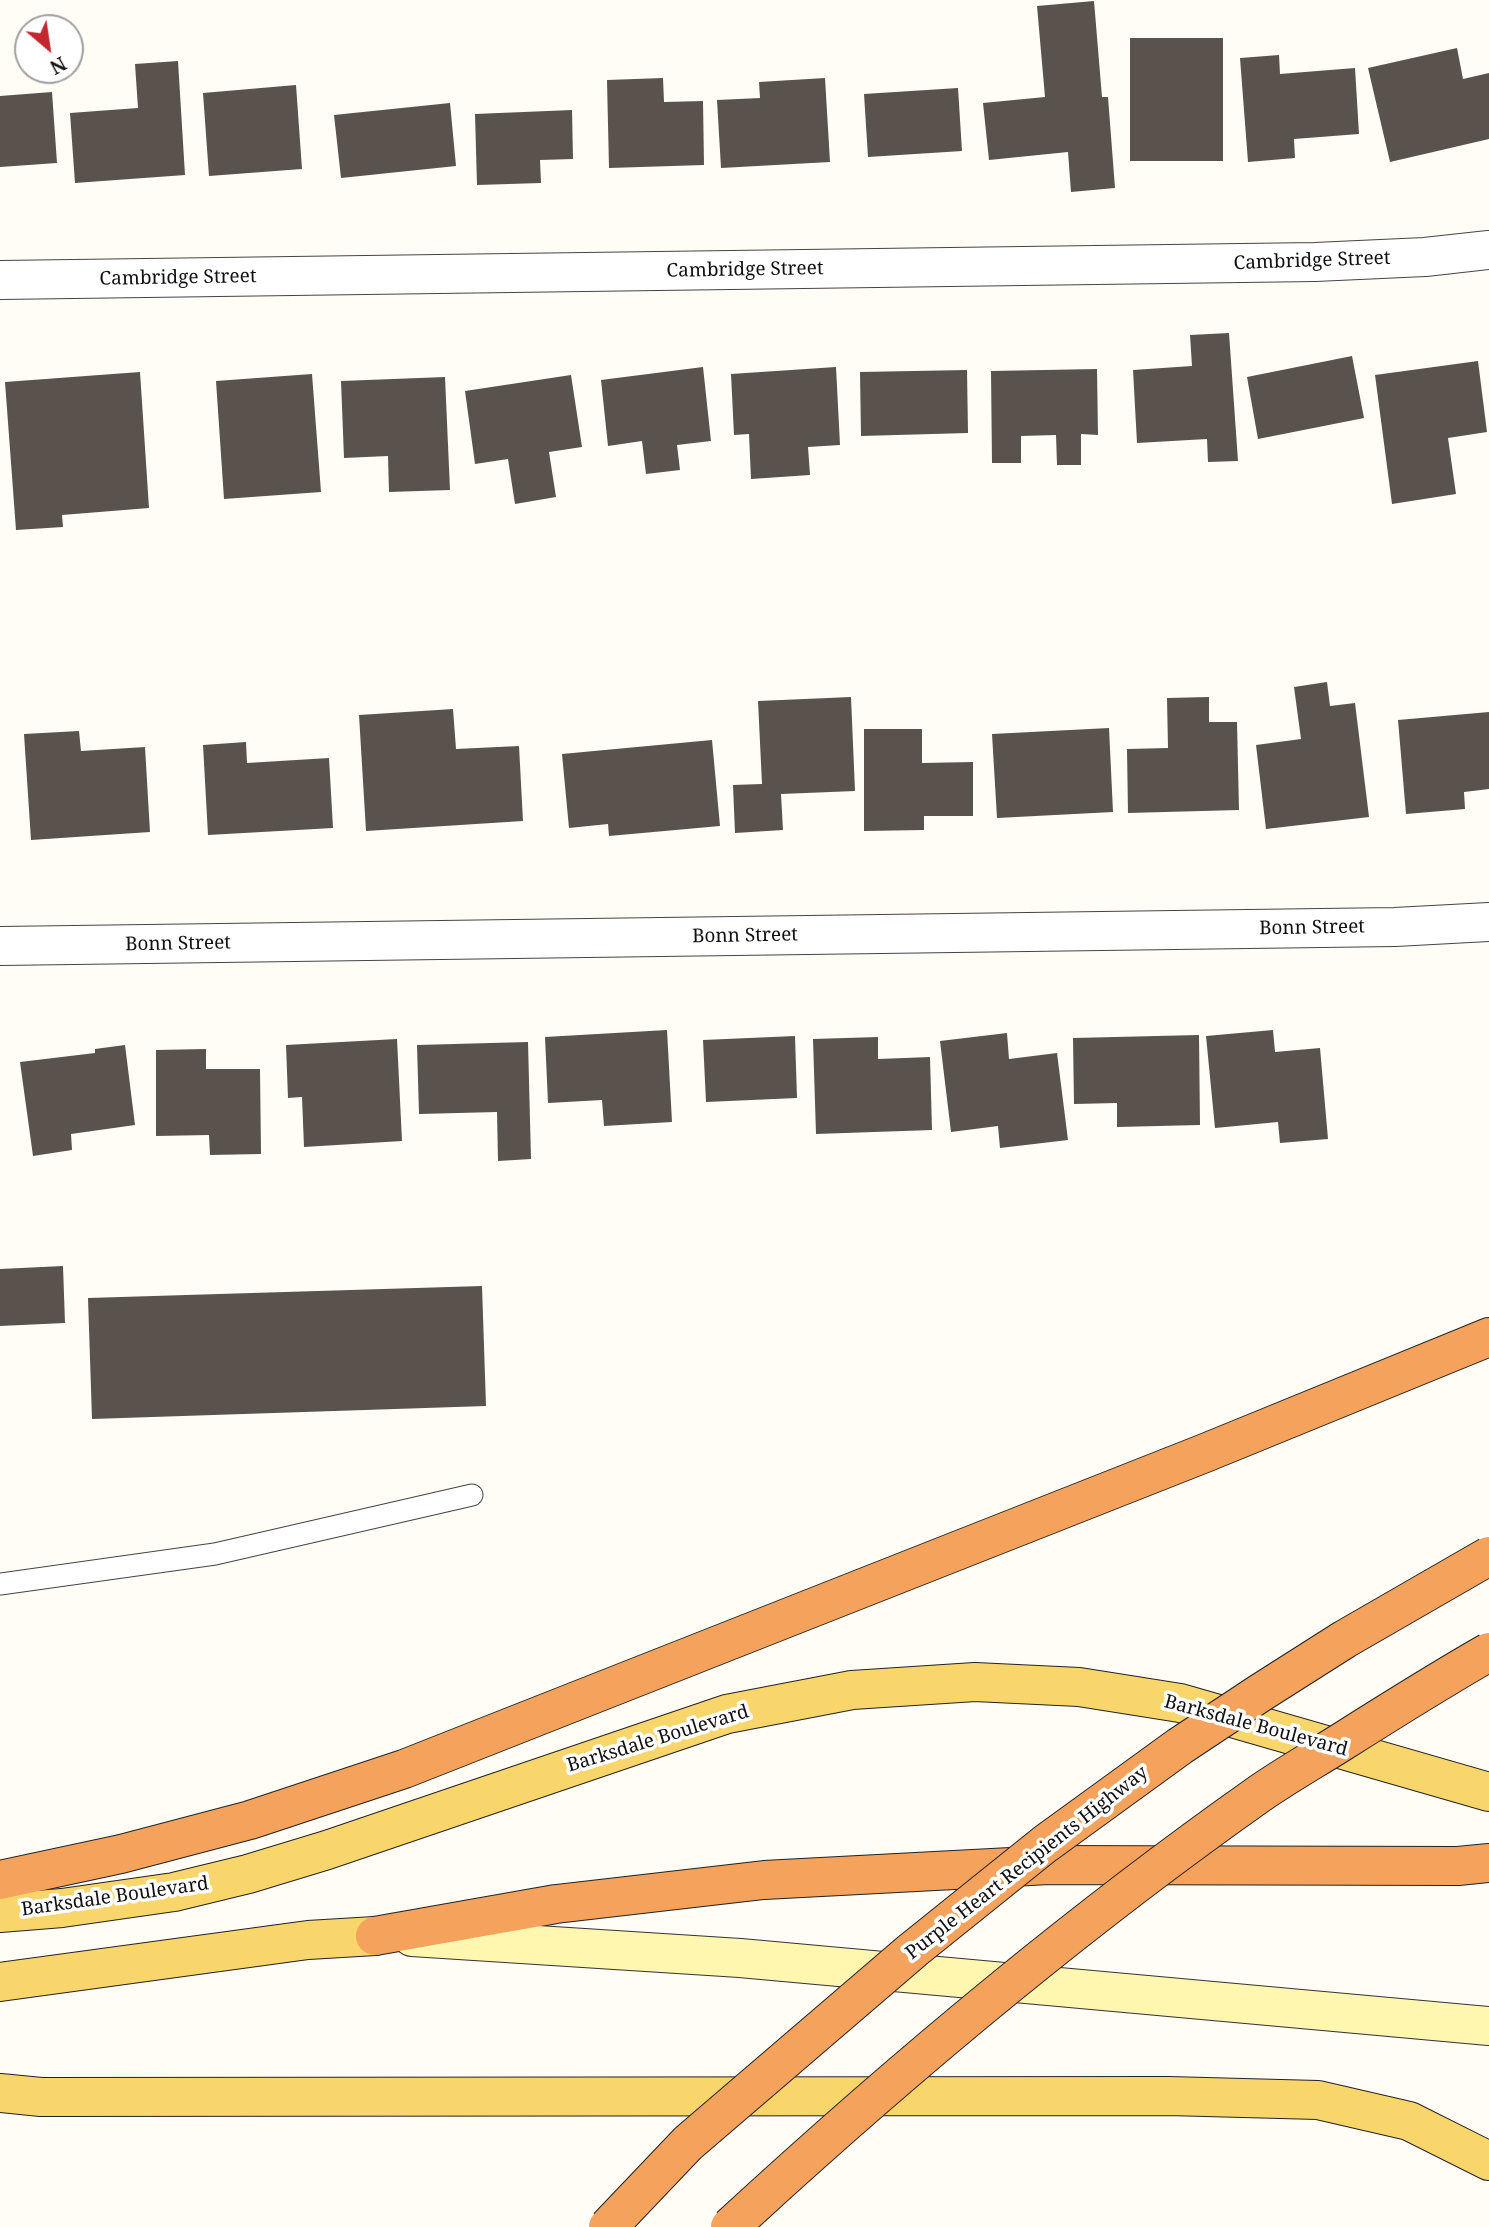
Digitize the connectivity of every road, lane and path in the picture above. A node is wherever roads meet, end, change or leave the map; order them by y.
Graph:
1 (1489, 250) edge
2 (0, 280) edge
3 (1489, 922) edge
4 (0, 946) edge
5 (1489, 1337) edge
6 (472, 1495) dead end
7 (1489, 1556) edge
8 (0, 1584) edge
9 (1489, 1652) edge
10 (1489, 1793) edge
11 (1489, 1863) edge
12 (0, 1880) edge
13 (0, 1913) edge
14 (375, 1936) junction
15 (0, 1982) edge
16 (1489, 2026) edge
17 (0, 2093) edge
18 (1489, 2161) edge
19 (608, 2227) edge
20 (730, 2227) edge

1 - 2 street, Cambridge Street
3 - 4 street, Bonn Street
5 - 12 highway
6 - 8 lane
7 - 19 highway, Purple Heart Recipients Highway, bridge
9 - 20 highway, bridge
10 - 13 main road, Barksdale Boulevard
11 - 14 highway
14 - 15 main road
14 - 16 main road
17 - 18 main road

